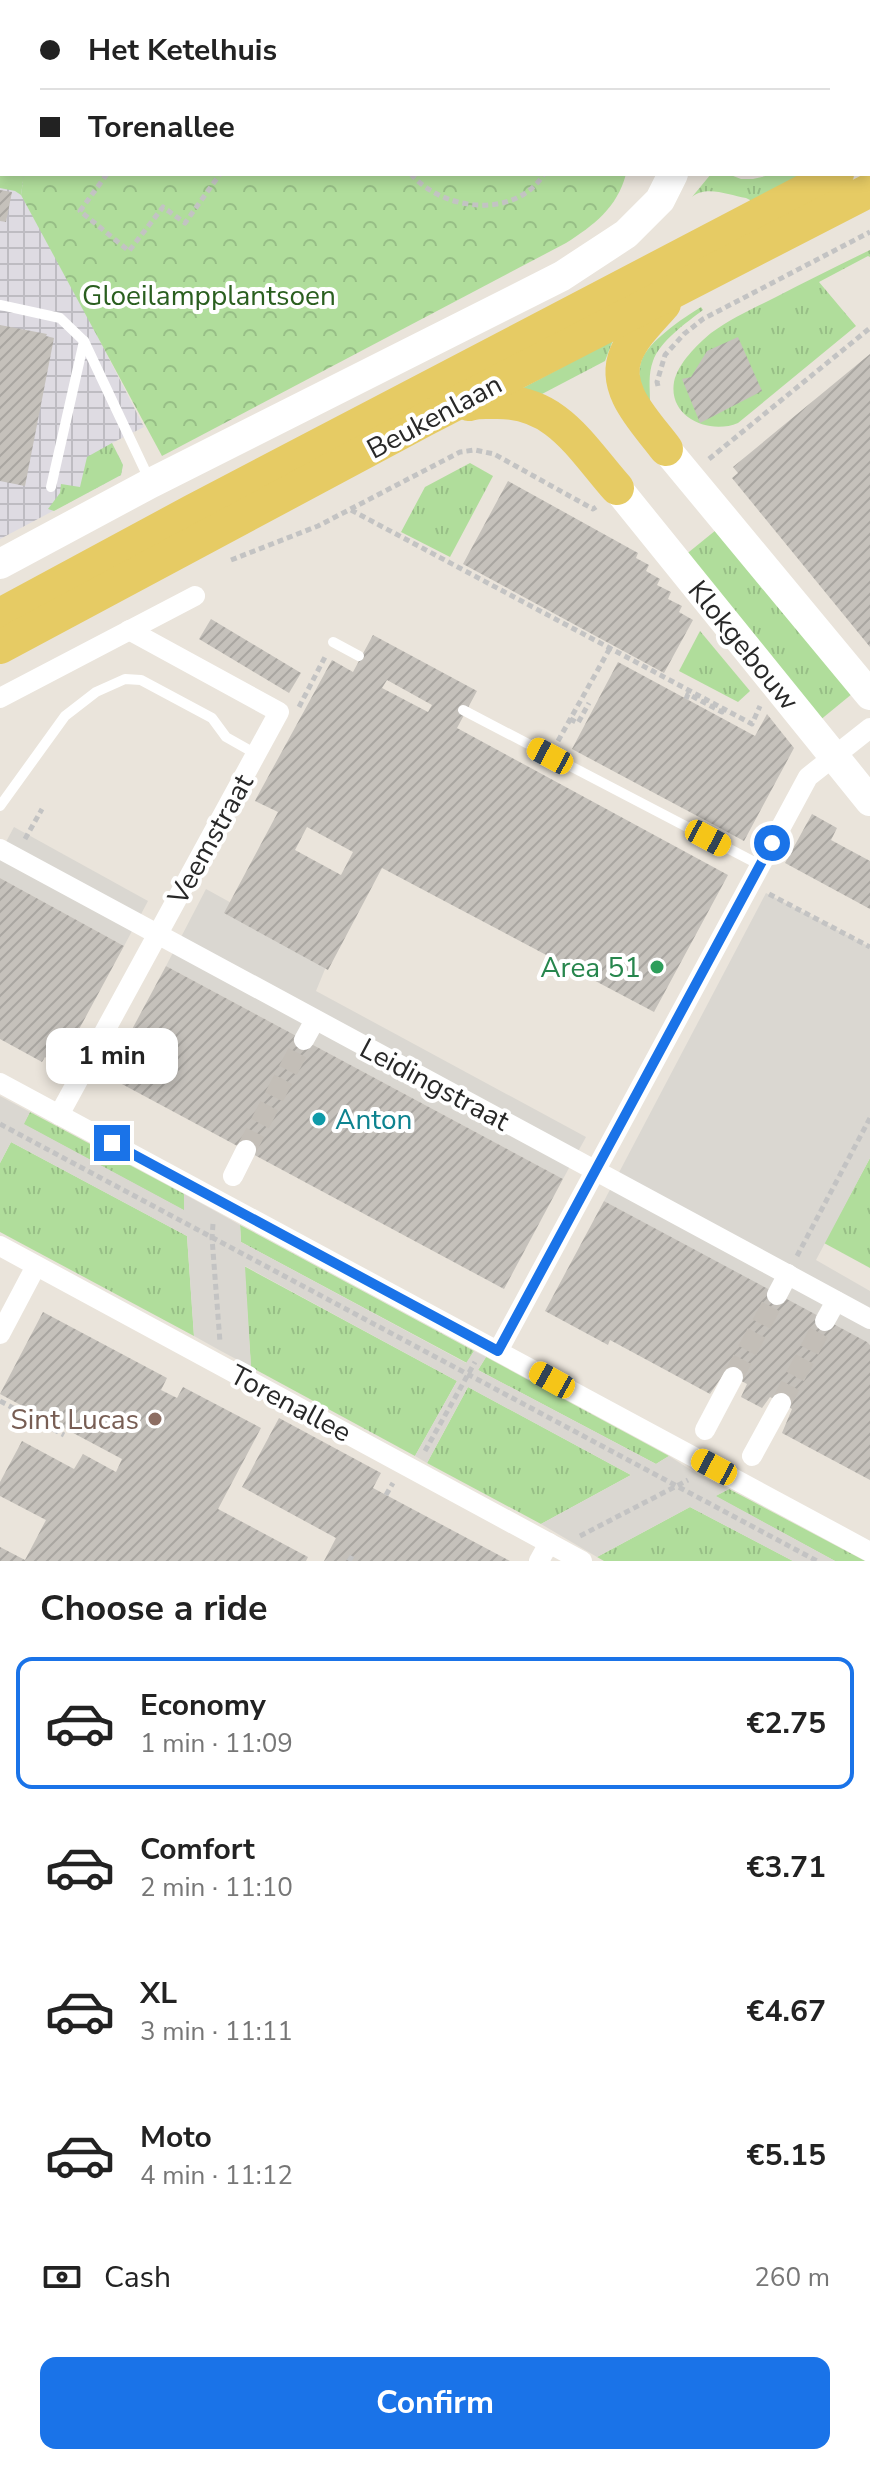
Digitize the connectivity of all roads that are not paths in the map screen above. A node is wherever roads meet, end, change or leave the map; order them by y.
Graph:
1 (672, 176) edge
2 (833, 176) edge
3 (870, 190) edge
4 (676, 291) junction
5 (0, 305) edge
6 (84, 341) junction
7 (424, 420) junction
8 (666, 449) joint
9 (151, 483) junction
10 (51, 487) dead end
11 (617, 488) joint
12 (0, 564) edge
13 (195, 596) dead end
14 (0, 615) edge
15 (129, 630) junction
16 (333, 642) road end
17 (0, 647) edge
18 (359, 656) dead end
19 (870, 695) edge
20 (0, 698) edge
21 (463, 710) dead end
22 (870, 728) edge
23 (256, 754) junction
24 (833, 757) junction
25 (870, 801) edge
26 (0, 806) edge
27 (8, 854) edge
28 (760, 865) junction
29 (158, 935) junction
30 (315, 1020) junction
31 (304, 1040) tunnel mouth
32 (0, 1083) edge
33 (59, 1115) junction
34 (246, 1150) tunnel mouth
35 (595, 1171) junction
36 (233, 1176) dead end
37 (0, 1246) edge
38 (36, 1266) junction
39 (788, 1274) junction
40 (777, 1295) tunnel mouth
41 (836, 1301) junction
42 (870, 1319) edge
43 (825, 1321) tunnel mouth
44 (0, 1334) edge
45 (491, 1348) junction
46 (733, 1377) tunnel mouth
47 (781, 1403) tunnel mouth
48 (705, 1430) dead end
49 (752, 1456) dead end
50 (544, 1552) edge
51 (870, 1552) edge
52 (582, 1561) edge

1 - 9 street
2 - 14 main road, Beukenlaan
3 - 4 main road, Beukenlaan
4 - 7 main road, Beukenlaan
4 - 8 main road
5 - 6 lane
6 - 9 lane
6 - 10 lane
7 - 11 main road
7 - 17 main road, Beukenlaan
8 - 19 street
9 - 12 street
11 - 24 street, Klokgebouw
13 - 15 street
15 - 20 street
15 - 23 street, Veemstraat
16 - 18 lane
21 - 28 lane
22 - 24 street
23 - 26 lane
23 - 29 street, Veemstraat
24 - 25 street, Klokgebouw
24 - 28 street
27 - 29 street, Leidingstraat
28 - 35 street
29 - 30 street, Leidingstraat
29 - 33 street, Veemstraat
30 - 31 street
30 - 35 street, Leidingstraat
32 - 33 street
33 - 45 street
34 - 36 street
35 - 39 street, Leidingstraat
35 - 45 street
37 - 38 street, Torenallee
38 - 44 street
38 - 50 street, Torenallee
39 - 40 street
39 - 41 street, Leidingstraat
41 - 42 street, Leidingstraat
41 - 43 street
45 - 51 street
46 - 48 street
47 - 49 street
50 - 52 street, Torenallee

